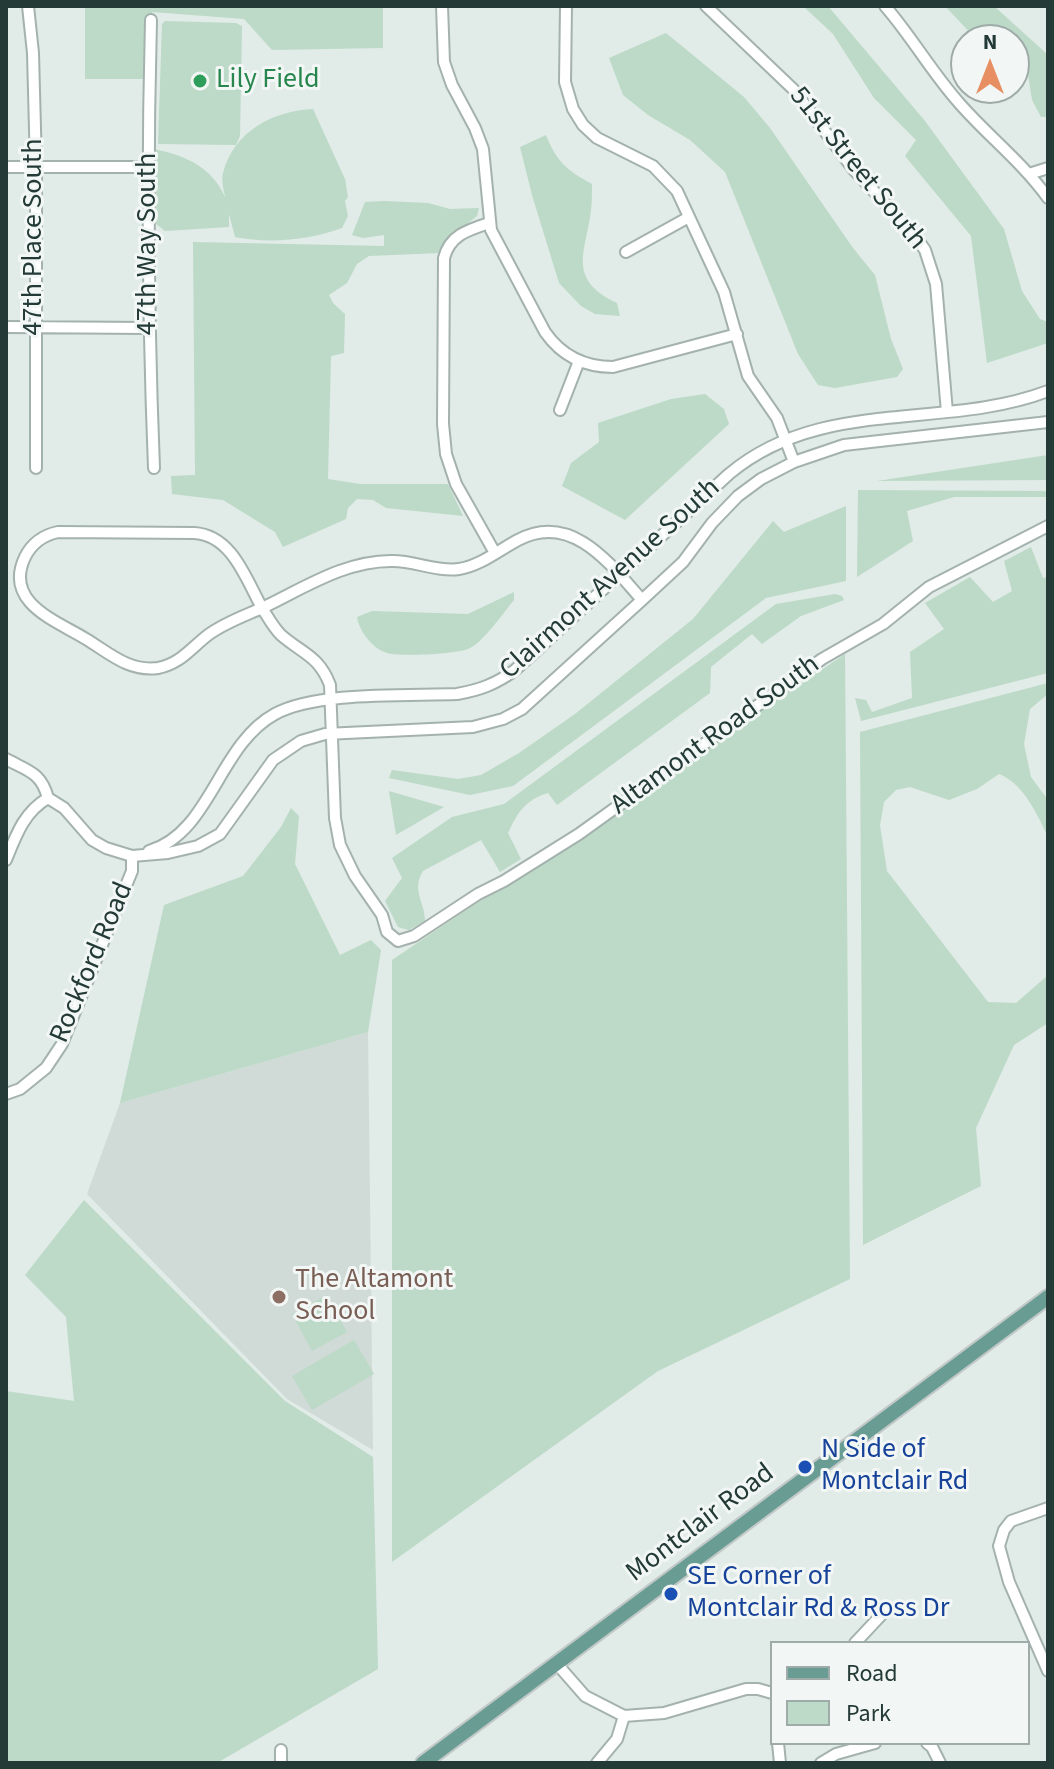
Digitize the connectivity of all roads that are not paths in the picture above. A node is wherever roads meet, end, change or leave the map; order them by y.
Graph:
1 (28, 6) edge
2 (442, 6) edge
3 (566, 6) edge
4 (706, 6) edge
5 (885, 6) edge
6 (151, 20) dead end
7 (6, 167) edge
8 (36, 167) junction
9 (147, 167) junction
10 (1048, 168) edge
11 (1029, 174) junction
12 (1048, 198) edge
13 (689, 217) junction
14 (489, 223) junction
15 (626, 252) dead end
16 (6, 327) edge
17 (36, 328) junction
18 (149, 328) junction
19 (737, 334) junction
20 (579, 361) junction
21 (1048, 391) edge
22 (560, 410) dead end
23 (947, 412) junction
24 (1048, 422) edge
25 (786, 442) junction
26 (794, 462) junction
27 (36, 468) dead end
28 (154, 468) dead end
29 (1048, 526) edge
30 (495, 553) junction
31 (619, 574) junction
32 (642, 600) junction
33 (262, 608) junction
34 (332, 699) junction
35 (334, 733) junction
36 (6, 759) edge
37 (48, 798) junction
38 (132, 856) junction
39 (6, 860) edge
40 (6, 1094) edge
41 (1048, 1297) edge
42 (1048, 1508) edge
43 (885, 1611) dead end
44 (857, 1641) edge
45 (557, 1664) junction
46 (1048, 1671) edge
47 (770, 1692) edge
48 (624, 1716) junction
49 (868, 1745) edge
50 (930, 1745) edge
51 (281, 1750) dead end
52 (281, 1763) edge
53 (423, 1763) edge
54 (597, 1763) edge
55 (821, 1763) edge
56 (940, 1763) edge

1 - 8 street, 47th Place South
2 - 14 street
3 - 13 street
4 - 23 street, 51st Street South
5 - 11 street
6 - 9 street, 47th Way South
7 - 8 street
8 - 9 street
8 - 17 street, 47th Place South
9 - 18 street, 47th Way South
10 - 11 street
11 - 12 street
13 - 15 street
13 - 19 street
14 - 20 street
14 - 30 street
16 - 17 street
17 - 18 street
17 - 27 street, 47th Place South
18 - 28 street, 47th Way South
19 - 20 street
19 - 25 street
20 - 22 street
21 - 23 street, Clairmont Avenue South
23 - 25 street, Clairmont Avenue South
24 - 26 street, Clairmont Avenue South
25 - 26 street
25 - 31 street, Clairmont Avenue South
26 - 32 street, Clairmont Avenue South
29 - 35 street, Altamont Road South
30 - 31 street
30 - 33 street
31 - 32 street
31 - 34 street, Clairmont Avenue South
32 - 35 street, Clairmont Avenue South
33 - 33 street
33 - 34 street
34 - 35 street
34 - 38 street, Clairmont Avenue South
35 - 38 street, Clairmont Avenue South
36 - 37 street, Clairmont Avenue South
37 - 38 street, Clairmont Avenue South
37 - 39 street
38 - 40 street, Rockford Road
41 - 45 main road, Montclair Road
42 - 46 street
43 - 44 street
45 - 48 street
45 - 53 main road, Montclair Road
47 - 48 street
48 - 54 street
49 - 55 street
50 - 56 street
51 - 52 street

